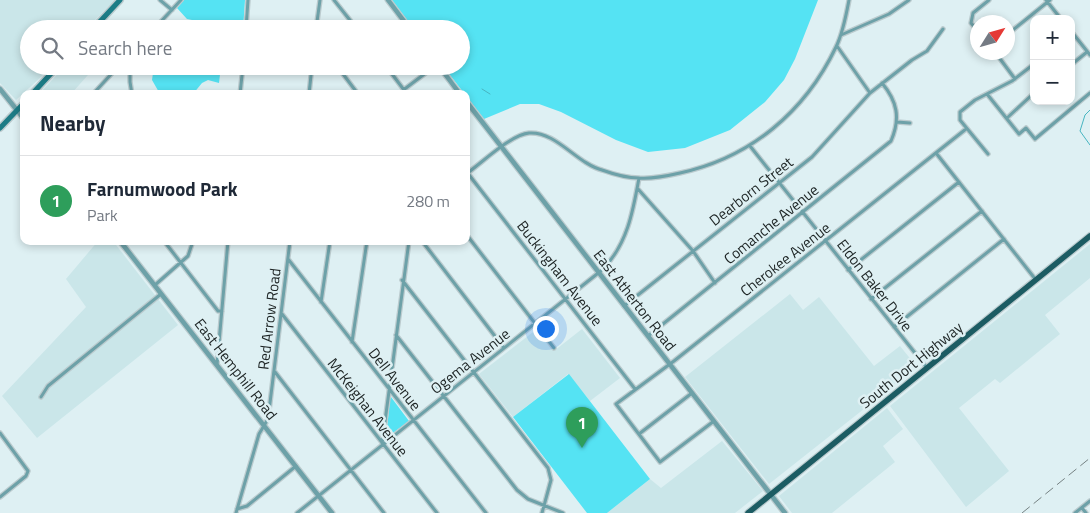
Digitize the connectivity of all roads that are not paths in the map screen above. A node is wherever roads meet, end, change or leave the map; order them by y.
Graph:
1 (120, 0) edge
2 (160, 0) edge
3 (181, 0) edge
4 (248, 0) edge
5 (320, 0) edge
6 (334, 0) edge
7 (388, 0) edge
8 (849, 0) edge
9 (909, 0) edge
10 (989, 0) edge
11 (1048, 1) edge
12 (172, 10) junction
13 (973, 15) edge
14 (1058, 15) edge
15 (101, 20) edge
16 (164, 20) edge
17 (247, 20) edge
18 (317, 20) edge
19 (350, 20) edge
20 (403, 20) edge
21 (1015, 28) edge
22 (942, 29) dead end
23 (841, 35) junction
24 (1075, 36) edge
25 (837, 46) junction
26 (1089, 53) edge
27 (1001, 60) edge
28 (1075, 62) edge
29 (1030, 67) edge
30 (50, 75) edge
31 (110, 75) edge
32 (131, 75) edge
33 (242, 75) edge
34 (311, 75) edge
35 (344, 75) edge
36 (393, 75) edge
37 (423, 75) edge
38 (446, 75) edge
39 (1015, 78) junction
40 (882, 83) junction
41 (0, 89) edge
42 (404, 89) joint
43 (36, 90) edge
44 (97, 90) edge
45 (132, 90) edge
46 (240, 90) edge
47 (309, 90) edge
48 (355, 90) edge
49 (457, 90) edge
50 (870, 93) junction
51 (1090, 93) edge
52 (987, 94) junction
53 (1030, 97) edge
54 (20, 106) edge
55 (470, 107) edge
56 (16, 110) junction
57 (20, 114) edge
58 (1006, 118) junction
59 (897, 122) junction
60 (910, 123) dead end
61 (0, 128) edge
62 (966, 129) junction
63 (750, 146) junction
64 (502, 148) junction
65 (936, 153) junction
66 (988, 154) dead end
67 (470, 171) edge
68 (470, 177) edge
69 (639, 178) junction
70 (959, 182) junction
71 (778, 183) junction
72 (637, 189) junction
73 (982, 211) junction
74 (803, 213) junction
75 (1090, 236) edge
76 (470, 239) edge
77 (1004, 240) junction
78 (826, 241) junction
79 (123, 245) edge
80 (167, 245) edge
81 (192, 245) edge
82 (228, 245) edge
83 (290, 245) edge
84 (329, 245) edge
85 (366, 245) edge
86 (408, 245) edge
87 (425, 245) edge
88 (693, 251) junction
89 (288, 259) junction
90 (181, 263) junction
91 (848, 270) junction
92 (599, 272) junction
93 (402, 280) junction
94 (1036, 280) junction
95 (715, 283) junction
96 (155, 285) junction
97 (161, 294) junction
98 (566, 299) junction
99 (871, 299) junction
100 (321, 302) junction
101 (624, 306) junction
102 (222, 311) junction
103 (281, 313) junction
104 (535, 324) junction
105 (894, 327) junction
106 (396, 335) junction
107 (648, 336) junction
108 (352, 342) junction
109 (504, 348) junction
110 (554, 348) dead end
111 (669, 364) junction
112 (217, 366) junction
113 (927, 368) junction
114 (274, 372) junction
115 (474, 372) junction
116 (635, 389) junction
117 (389, 390) junction
118 (692, 393) junction
119 (443, 396) junction
120 (41, 397) dead end
121 (413, 420) junction
122 (714, 421) junction
123 (264, 426) junction
124 (0, 433) edge
125 (639, 434) junction
126 (382, 444) junction
127 (296, 466) junction
128 (350, 470) junction
129 (770, 494) junction
130 (318, 495) junction
131 (0, 497) edge
132 (1090, 501) edge
133 (545, 504) junction
134 (1082, 508) junction
135 (237, 511) edge
136 (296, 513) edge
137 (332, 513) edge
138 (384, 513) edge
139 (436, 513) edge
140 (486, 513) edge
141 (542, 513) edge
142 (563, 513) edge
143 (748, 513) edge
144 (785, 513) edge
145 (1075, 513) edge
146 (1086, 513) edge

1 - 15 main road
2 - 12 street
3 - 12 street
4 - 17 street
5 - 18 street
6 - 19 street
7 - 20 street
8 - 23 street
9 - 23 street
10 - 13 street
11 - 14 street
11 - 21 street
12 - 16 street
22 - 40 street, Dearborn Street
23 - 25 street
24 - 26 street
25 - 50 street
25 - 63 street
26 - 28 street
27 - 39 street
29 - 39 street
30 - 43 main road
31 - 44 street
32 - 45 street
33 - 46 street
34 - 47 street
35 - 48 street
36 - 42 street
37 - 42 street
38 - 49 street
39 - 52 street
40 - 50 street, Dearborn Street
40 - 59 street
41 - 56 street
50 - 71 street, Dearborn Street
51 - 58 street
52 - 58 street
52 - 62 street
53 - 58 street
54 - 56 main road
55 - 64 street, East Atherton Road
56 - 57 street
56 - 61 main road
59 - 60 street
59 - 74 street, Comanche Avenue
62 - 65 street, Cherokee Avenue
62 - 66 street
63 - 69 street
63 - 71 street, Eldon Baker Drive
64 - 67 street
64 - 69 street
64 - 92 street, East Atherton Road
65 - 70 street
65 - 78 street, Cherokee Avenue
68 - 98 street, Buckingham Avenue
69 - 72 street, Ogema Avenue
70 - 73 street
70 - 91 street
71 - 74 street, Eldon Baker Drive
71 - 88 street, Dearborn Street
72 - 88 street
72 - 92 street, Ogema Avenue
73 - 77 street
73 - 99 street
74 - 78 street, Eldon Baker Drive
74 - 95 street, Comanche Avenue
75 - 94 main road, South Dort Highway
76 - 104 street
77 - 94 street
77 - 105 street
78 - 91 street, Eldon Baker Drive
78 - 111 street, Cherokee Avenue
79 - 96 street, East Hemphill Road
80 - 90 street
81 - 90 street
82 - 102 street
83 - 89 street, Red Arrow Road
84 - 100 street
85 - 108 street
86 - 93 street
87 - 109 street
88 - 95 street
88 - 101 street, Dearborn Street
89 - 100 street, Dell Avenue
89 - 103 street, Red Arrow Road
90 - 96 street
90 - 102 street
91 - 99 street, Eldon Baker Drive
92 - 98 street, Ogema Avenue
92 - 101 street, East Atherton Road
93 - 106 street
93 - 115 street
94 - 113 main road, South Dort Highway
95 - 107 street, Comanche Avenue
96 - 97 street, East Hemphill Road
97 - 112 street, East Hemphill Road
97 - 120 street
98 - 104 street, Ogema Avenue
98 - 116 street, Buckingham Avenue
99 - 105 street, Eldon Baker Drive
100 - 108 street, Dell Avenue
101 - 107 street, East Atherton Road
102 - 112 street
103 - 114 street, Red Arrow Road
103 - 126 street, McKeighan Avenue
104 - 109 street, Ogema Avenue
104 - 110 street
105 - 113 street, Eldon Baker Drive
106 - 117 street
106 - 119 street
107 - 111 street, East Atherton Road
108 - 117 street, Dell Avenue
109 - 115 street, Ogema Avenue
111 - 116 street, Cherokee Avenue
111 - 118 street, East Atherton Road
112 - 123 street, East Hemphill Road
113 - 129 main road, South Dort Highway
114 - 123 street, Red Arrow Road
114 - 128 street
115 - 119 street, Ogema Avenue
115 - 133 street
116 - 125 street, Cherokee Avenue
117 - 121 street, Dell Avenue
117 - 126 street
118 - 122 street, East Atherton Road
118 - 125 street
119 - 121 street, Ogema Avenue
119 - 133 street
121 - 126 street, Ogema Avenue
121 - 140 street, Dell Avenue
122 - 125 street
122 - 129 street, East Atherton Road
123 - 127 street, East Hemphill Road
123 - 135 street, Red Arrow Road
124 - 131 street
126 - 128 street, Ogema Avenue
126 - 139 street, McKeighan Avenue
127 - 130 street, East Hemphill Road
127 - 135 street
128 - 130 street, Ogema Avenue
128 - 138 street
129 - 143 main road, South Dort Highway
129 - 144 street, East Atherton Road
130 - 136 street, Ogema Avenue
130 - 137 street, East Hemphill Road
132 - 134 street
133 - 141 street
133 - 142 street
134 - 145 street
134 - 146 street

